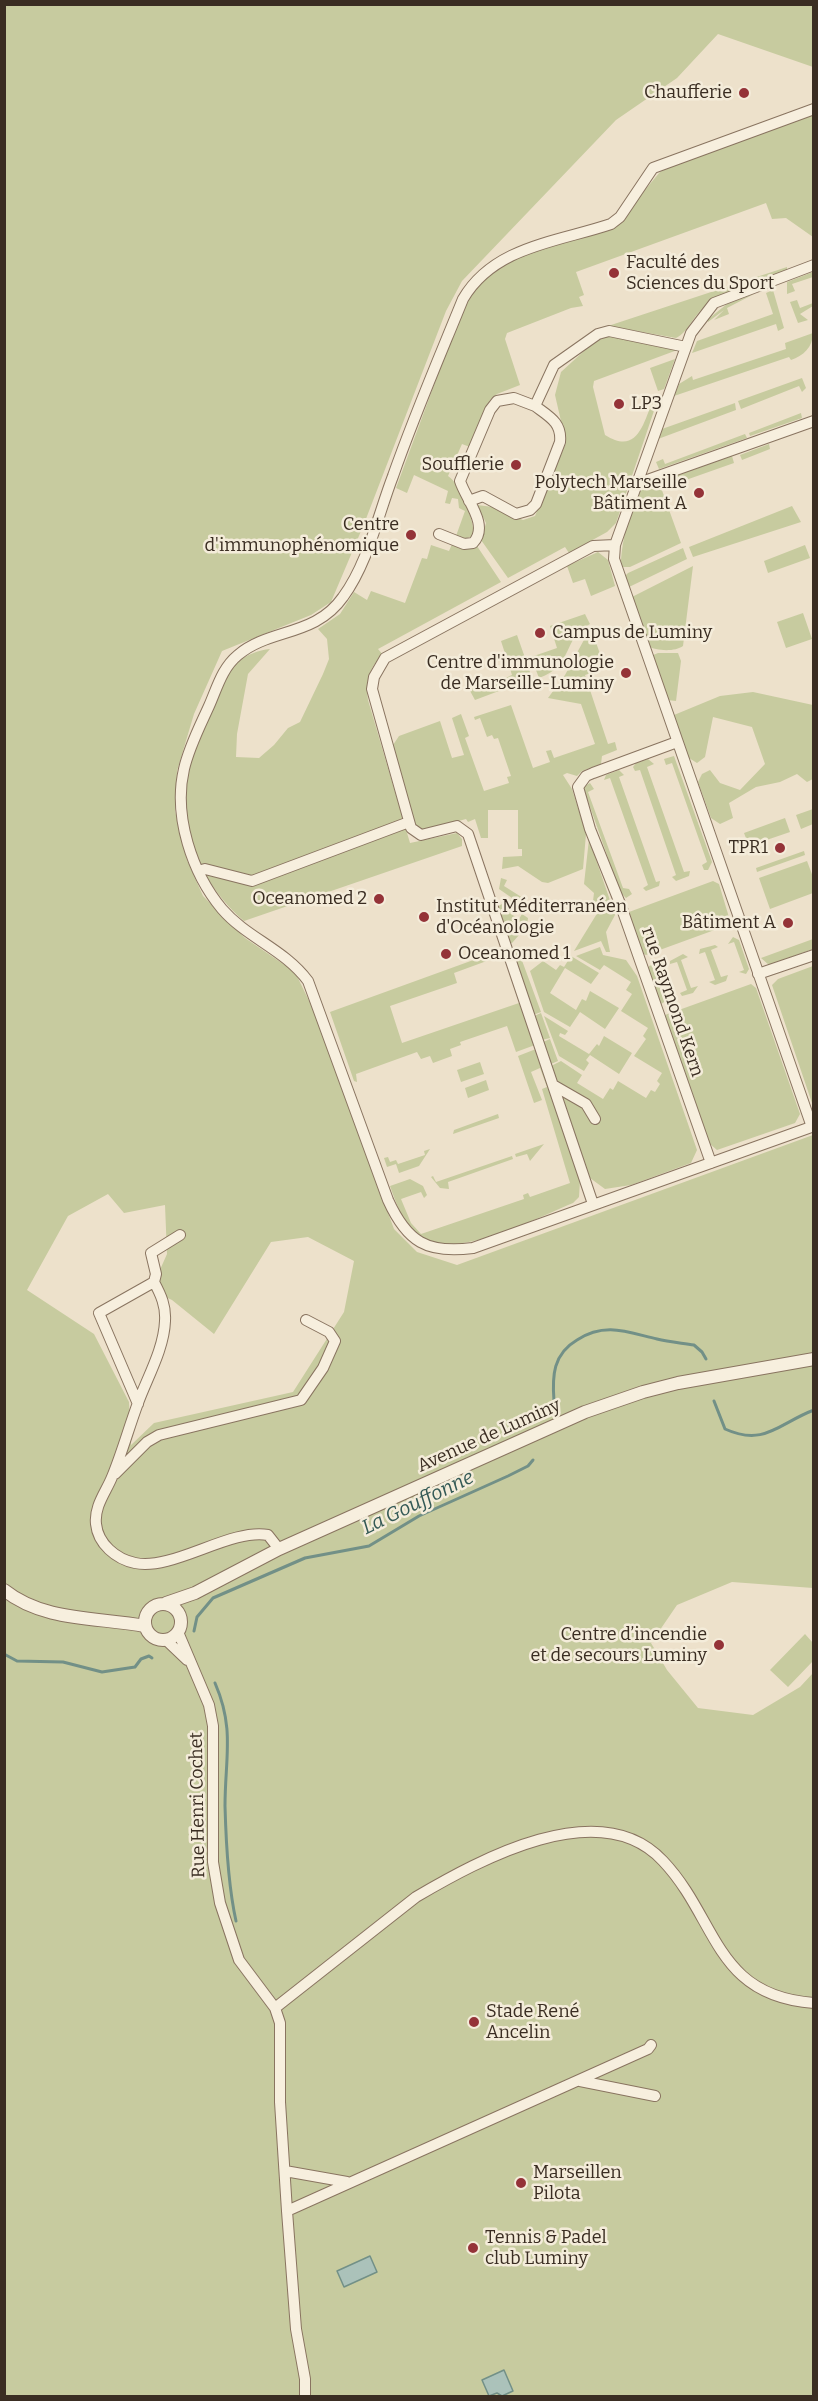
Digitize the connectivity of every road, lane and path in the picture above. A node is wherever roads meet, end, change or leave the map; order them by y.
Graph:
1 (813, 109) edge
2 (813, 265) edge
3 (686, 347) junction
4 (536, 406) junction
5 (813, 421) edge
6 (639, 483) junction
7 (469, 501) junction
8 (439, 534) dead end
9 (615, 545) junction
10 (677, 742) junction
11 (409, 822) junction
12 (198, 872) junction
13 (813, 955) edge
14 (758, 974) junction
15 (553, 1085) junction
16 (595, 1119) dead end
17 (813, 1127) edge
18 (711, 1163) junction
19 (593, 1204) junction
20 (180, 1235) dead end
21 (154, 1282) junction
22 (306, 1320) dead end
23 (813, 1359) edge
24 (138, 1404) junction
25 (112, 1477) junction
26 (279, 1549) junction
27 (4, 1590) edge
28 (195, 1593) junction
29 (166, 1603) junction
30 (147, 1613) junction
31 (180, 1614) junction
32 (118, 1620) junction
33 (145, 1626) junction
34 (178, 1632) junction
35 (166, 1640) junction
36 (189, 1662) junction
37 (813, 2003) edge
38 (275, 2008) junction
39 (651, 2045) dead end
40 (580, 2081) junction
41 (655, 2096) dead end
42 (285, 2171) junction
43 (347, 2182) junction
44 (286, 2211) junction
45 (305, 2397) edge

1 - 12 street
2 - 3 street
3 - 4 street
3 - 6 street
4 - 7 street
4 - 7 street
5 - 6 street
6 - 9 street
7 - 8 street
9 - 10 street
9 - 11 street
10 - 14 street
10 - 18 street, rue Raymond Kern
11 - 12 street
11 - 15 street
12 - 19 street
13 - 14 street
14 - 17 street
15 - 16 street
15 - 19 street
17 - 18 street
18 - 19 street
20 - 21 street
21 - 24 street
21 - 24 street
22 - 25 street
23 - 26 street, Avenue de Luminy
24 - 25 street
25 - 26 street
26 - 28 street, Avenue de Luminy
27 - 32 street
28 - 29 street, Avenue de Luminy
28 - 31 street, Avenue de Luminy
29 - 30 street
29 - 31 street
30 - 32 street
30 - 33 street
31 - 34 street
32 - 33 street
33 - 35 street
34 - 35 street
34 - 36 street, Rue Henri Cochet
35 - 36 street, Rue Henri Cochet
36 - 38 street, Rue Henri Cochet
37 - 38 street
38 - 42 street
39 - 40 street
40 - 41 street
40 - 43 street
42 - 43 street
42 - 44 street
43 - 44 street
44 - 45 street

